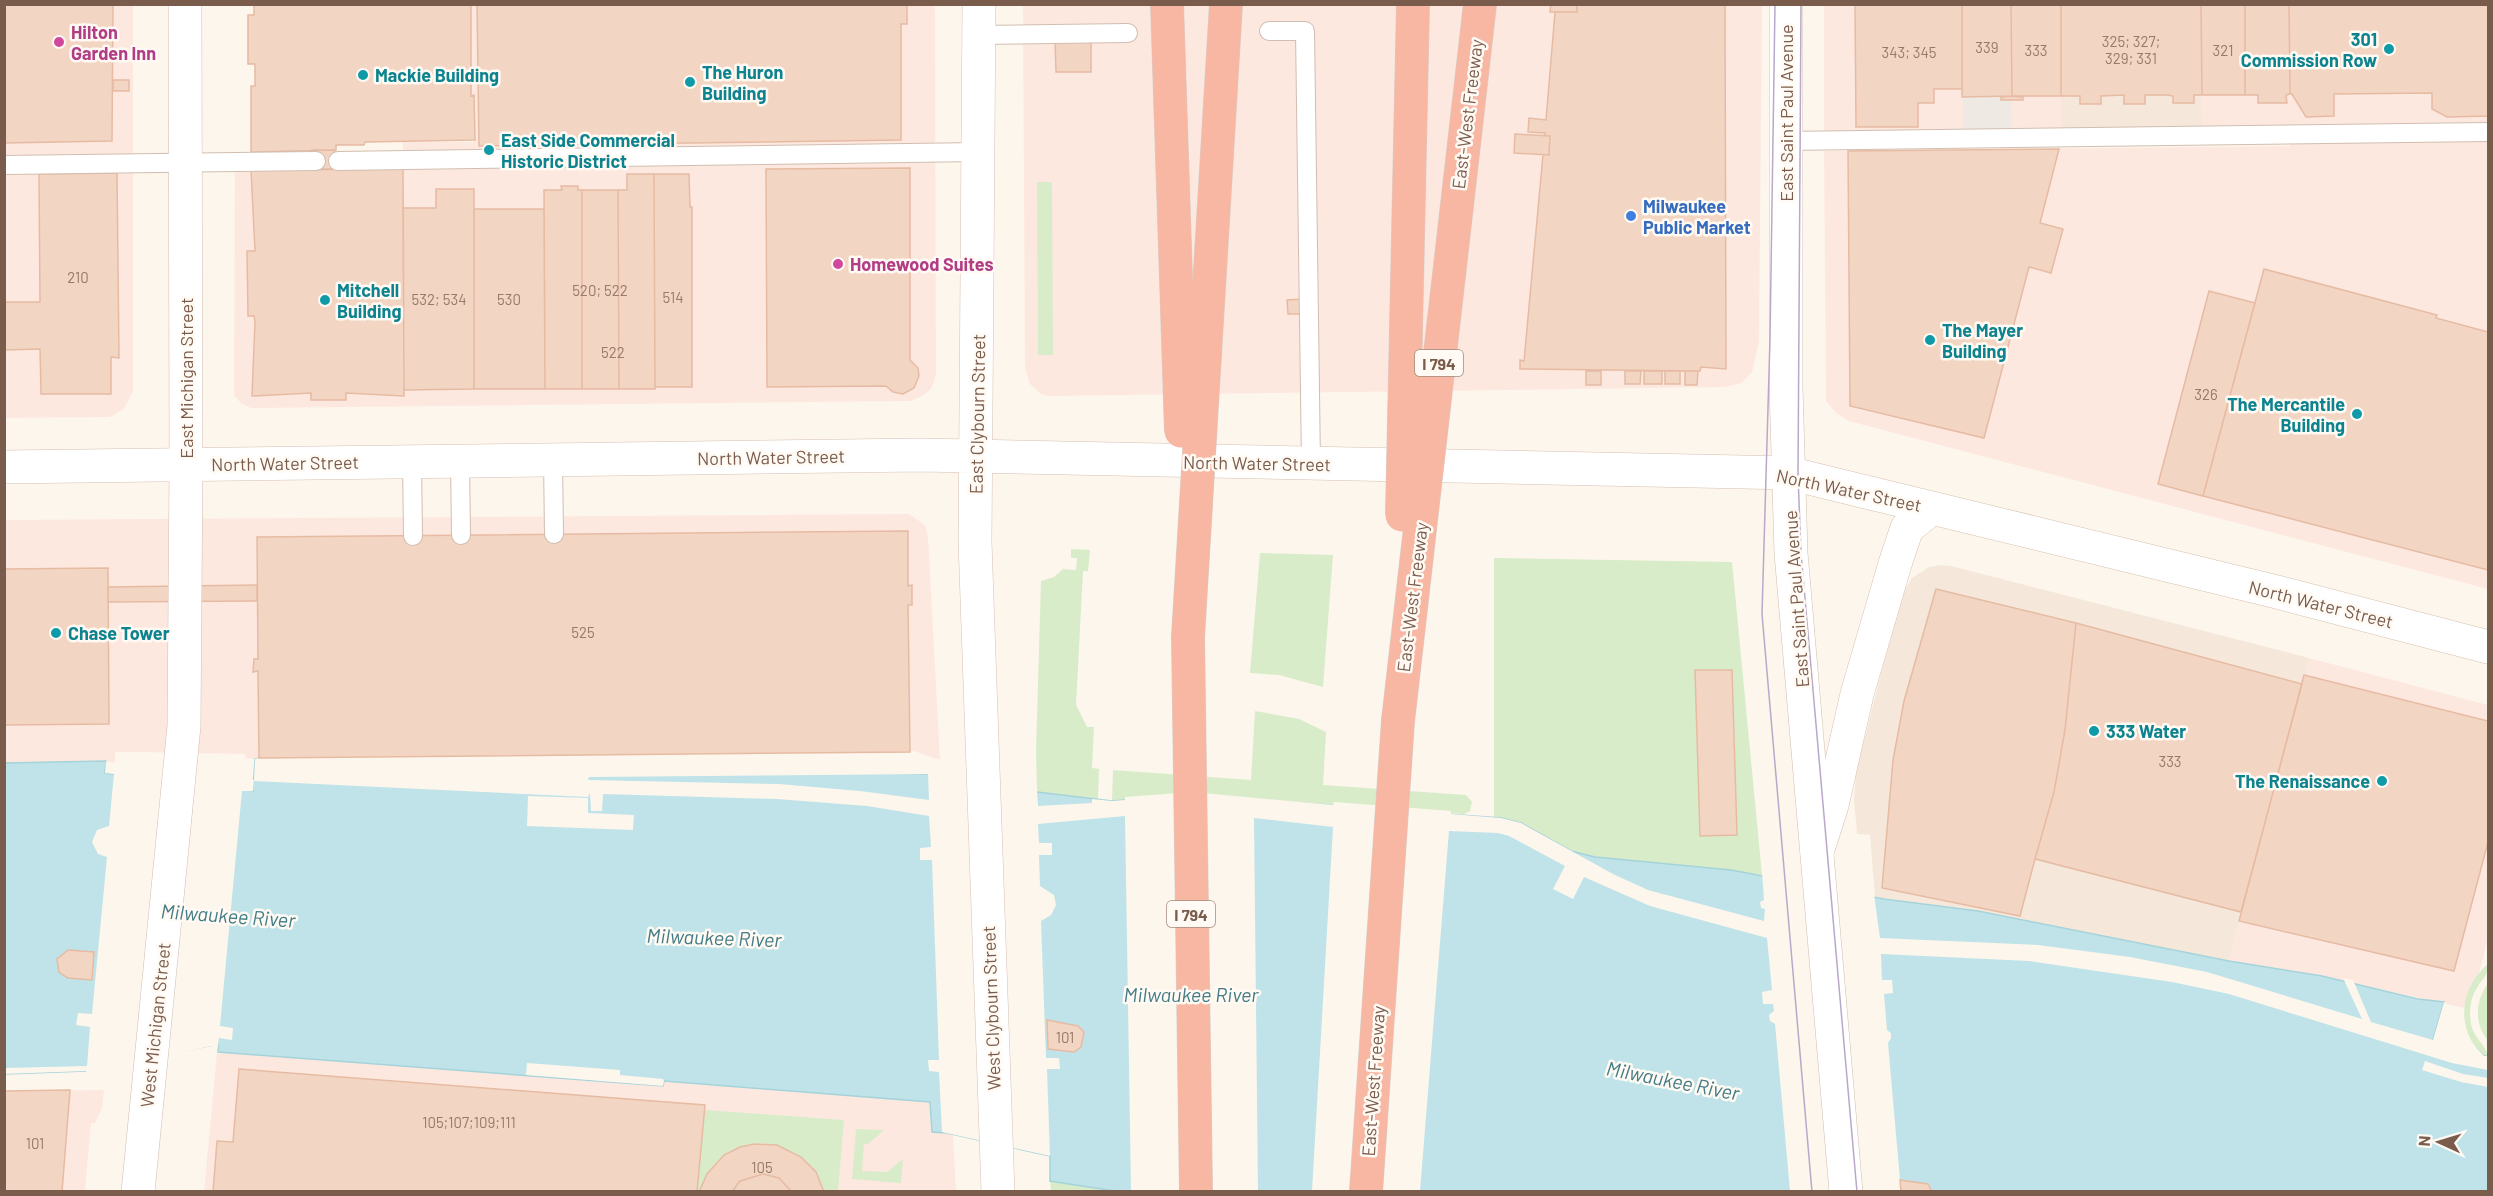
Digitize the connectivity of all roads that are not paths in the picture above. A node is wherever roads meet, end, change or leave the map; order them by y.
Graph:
1 (185, 4) edge
2 (1167, 4) edge
3 (1226, 4) edge
4 (1413, 4) edge
5 (1480, 4) edge
6 (1786, 4) edge
7 (979, 20) edge
8 (1269, 31) dead end
9 (1128, 33) dead end
10 (2488, 132) edge
11 (1785, 141) junction
12 (979, 152) junction
13 (338, 160) dead end
14 (316, 161) dead end
15 (186, 162) junction
16 (4, 165) edge
17 (976, 457) junction
18 (553, 460) junction
19 (460, 461) junction
20 (412, 462) junction
21 (1311, 464) junction
22 (186, 465) junction
23 (4, 467) edge
24 (1788, 473) junction
25 (1932, 508) junction
26 (554, 534) dead end
27 (413, 536) dead end
28 (461, 536) dead end
29 (1188, 637) junction
30 (2488, 647) edge
31 (1398, 721) junction
32 (182, 752) joint
33 (984, 824) joint
34 (1817, 852) junction
35 (138, 1191) edge
36 (998, 1191) edge
37 (1196, 1191) edge
38 (1366, 1191) edge
39 (1846, 1191) edge

1 - 15 main road, East Michigan Street
2 - 29 highway, I 794, bridge
3 - 29 highway, bridge
4 - 31 highway, bridge
5 - 31 highway, East-West Freeway / I 794, bridge
6 - 11 main road, East Saint Paul Avenue
7 - 9 lane
7 - 12 main road, East Clybourn Street
8 - 21 lane
10 - 11 lane
11 - 24 main road, East Saint Paul Avenue
12 - 13 lane
12 - 17 main road, East Clybourn Street
14 - 15 lane
15 - 16 lane
15 - 22 main road, East Michigan Street
17 - 18 main road, North Water Street
17 - 21 main road, North Water Street
17 - 33 main road, East Clybourn Street
18 - 19 main road, North Water Street
18 - 26 lane
19 - 20 main road, North Water Street
19 - 28 lane
20 - 22 main road, North Water Street
20 - 27 lane
21 - 24 main road, North Water Street
22 - 23 main road, North Water Street
22 - 32 main road, East Michigan Street
24 - 25 main road, North Water Street
24 - 34 main road, East Saint Paul Avenue
25 - 30 main road, North Water Street
25 - 34 main road
29 - 37 highway, I 794
31 - 38 highway, East-West Freeway / I 794
32 - 35 main road, West Michigan Street
33 - 36 main road, West Clybourn Street
34 - 39 main road, East Saint Paul Avenue

